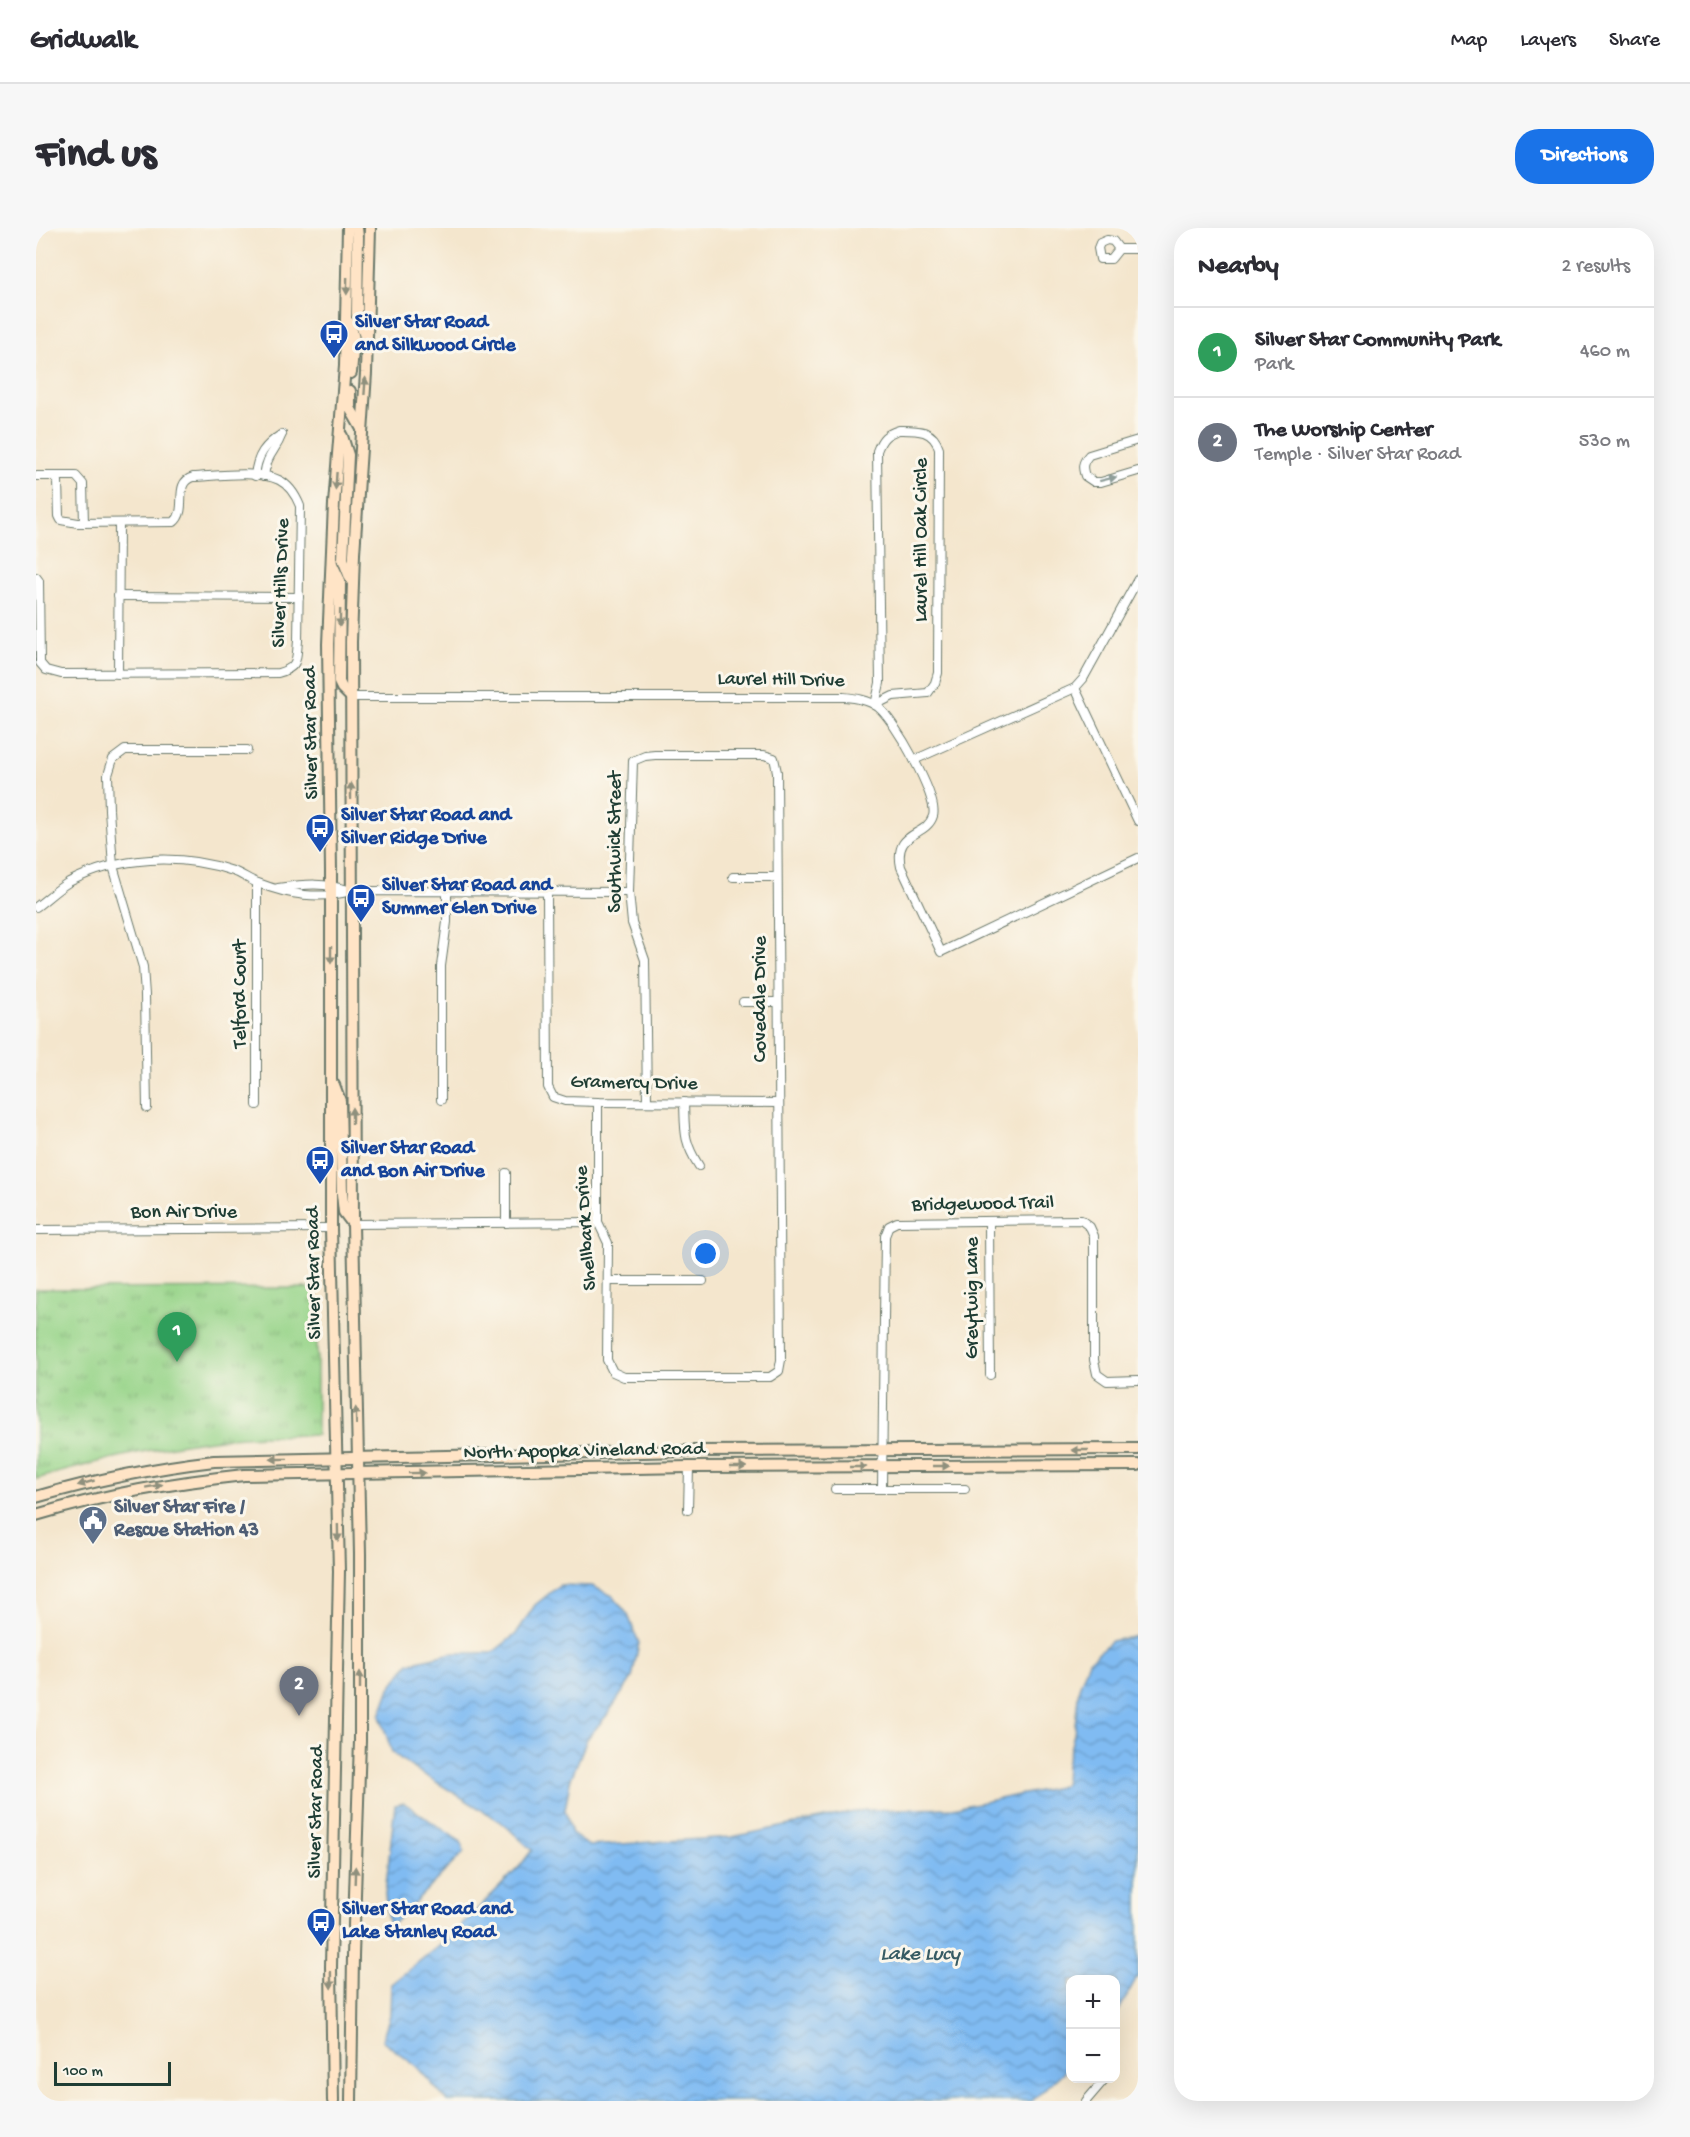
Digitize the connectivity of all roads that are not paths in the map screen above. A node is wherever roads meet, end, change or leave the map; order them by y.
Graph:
1 (348, 228) edge
2 (357, 228) edge
3 (370, 228) edge
4 (1119, 249) dead end
5 (1138, 249) edge
6 (346, 311) junction
7 (367, 342) junction
8 (340, 429) junction
9 (362, 429) junction
10 (1138, 440) edge
11 (1138, 471) edge
12 (36, 476) edge
13 (54, 476) junction
14 (255, 476) junction
15 (264, 476) junction
16 (84, 523) junction
17 (119, 523) junction
18 (331, 561) junction
19 (36, 577) edge
20 (1138, 579) edge
21 (353, 586) junction
22 (118, 596) junction
23 (299, 597) junction
24 (118, 674) junction
25 (1075, 688) junction
26 (351, 697) junction
27 (875, 705) junction
28 (247, 750) dead end
29 (914, 760) junction
30 (633, 761) joint
31 (1138, 820) edge
32 (1138, 858) edge
33 (114, 866) junction
34 (777, 877) junction
35 (733, 878) dead end
36 (257, 883) junction
37 (331, 885) junction
38 (274, 888) junction
39 (351, 891) junction
40 (547, 891) junction
41 (447, 892) junction
42 (629, 892) junction
43 (331, 897) junction
44 (36, 906) edge
45 (743, 1002) dead end
46 (777, 1002) junction
47 (331, 1077) junction
48 (441, 1100) dead end
49 (647, 1101) junction
50 (598, 1102) junction
51 (684, 1102) junction
52 (778, 1103) junction
53 (257, 1105) dead end
54 (147, 1108) dead end
55 (699, 1166) dead end
56 (506, 1173) dead end
57 (989, 1221) junction
58 (598, 1222) junction
59 (506, 1223) junction
60 (353, 1224) junction
61 (331, 1228) junction
62 (36, 1230) edge
63 (609, 1281) junction
64 (703, 1281) dead end
65 (990, 1376) dead end
66 (770, 1377) joint
67 (1138, 1380) edge
68 (1138, 1449) edge
69 (882, 1450) junction
70 (337, 1458) junction
71 (358, 1458) junction
72 (1138, 1465) edge
73 (688, 1467) junction
74 (882, 1467) junction
75 (337, 1474) junction
76 (358, 1474) junction
77 (835, 1489) dead end
78 (882, 1489) junction
79 (965, 1489) dead end
80 (36, 1497) edge
81 (688, 1510) dead end
82 (36, 1515) edge
83 (1101, 2083) edge
84 (333, 2101) edge
85 (351, 2101) edge
86 (1086, 2101) edge

1 -> 6 main road, Silver Star Road
2 - 7 main road
3 - 7 main road, Silver Star Road
4 - 5 street
6 - 8 main road, Silver Star Road
6 - 9 main road
9 -> 7 main road, Silver Star Road
8 -> 18 main road, Silver Star Road
8 - 21 main road
9 - 21 main road, Silver Star Road
10 -> 11 street
12 - 13 street
13 - 16 street, Silver Hills Drive
13 - 16 street
14 - 15 street, Silver Hills Drive
14 - 15 street
14 - 17 street, Silver Hills Drive
15 - 23 street, Silver Hills Drive
16 - 17 street, Silver Hills Drive
17 - 22 street
18 -> 26 main road
18 - 37 main road, Silver Star Road
19 - 24 street, Silver Hills Drive
20 - 25 street
21 - 26 main road, Silver Star Road
22 - 23 street
22 - 24 street
23 - 24 street, Silver Hills Drive
25 - 29 street
25 - 31 street
26 - 27 street, Laurel Hill Drive
39 -> 26 main road, Silver Star Road
27 - 27 street, Laurel Hill Oak Circle
27 - 29 street
28 - 33 street
29 - 32 street
30 - 34 street, Covedale Drive
30 - 42 street, Southwick Street
33 - 36 street
33 - 44 street
33 - 54 street
34 - 35 street
34 - 46 street, Covedale Drive
36 - 38 street
36 - 53 street, Telford Court
37 - 38 street
37 - 39 street
37 - 43 main road, Silver Star Road
38 - 43 street
39 - 41 street
39 - 43 street
60 -> 39 main road, Silver Star Road
40 - 41 street
40 - 42 street
40 - 50 street, Gramercy Drive
41 - 48 street
42 - 49 street, Southwick Street
43 -> 47 main road, Silver Star Road
45 - 46 street
46 - 52 street, Covedale Drive
47 - 60 main road
47 - 61 main road, Silver Star Road
49 - 50 street, Gramercy Drive
49 - 51 street, Gramercy Drive
50 - 58 street, Shellbark Drive
51 - 52 street, Gramercy Drive
51 - 55 street
52 - 66 street, Covedale Drive
56 - 59 street
57 - 65 street, Greytwig Lane
57 - 67 street, Bridgewood Trail
57 - 69 street, Bridgewood Trail
58 - 59 street
58 - 63 street, Shellbark Drive
59 - 60 street
71 -> 60 main road, Silver Star Road
61 - 62 street, Bon Air Drive
61 - 70 main road, Silver Star Road
63 - 64 street
63 - 66 street, Shellbark Drive
68 -> 69 main road, North Apopka Vineland Road
69 - 71 main road, North Apopka Vineland Road
69 - 74 street, Bridgewood Trail
70 - 71 main road, North Apopka Vineland Road
70 - 75 main road, Silver Star Road
70 -> 80 main road, North Apopka Vineland Road
71 - 76 main road, Silver Star Road
74 -> 72 main road, North Apopka Vineland Road
73 -> 74 main road, North Apopka Vineland Road
76 -> 73 main road, North Apopka Vineland Road
73 - 81 street
74 - 78 street, Bridgewood Trail
75 - 76 main road, North Apopka Vineland Road
82 -> 75 main road, North Apopka Vineland Road
75 -> 84 main road, Silver Star Road
85 -> 76 main road, Silver Star Road
77 - 78 street
78 - 79 street
83 - 86 street

